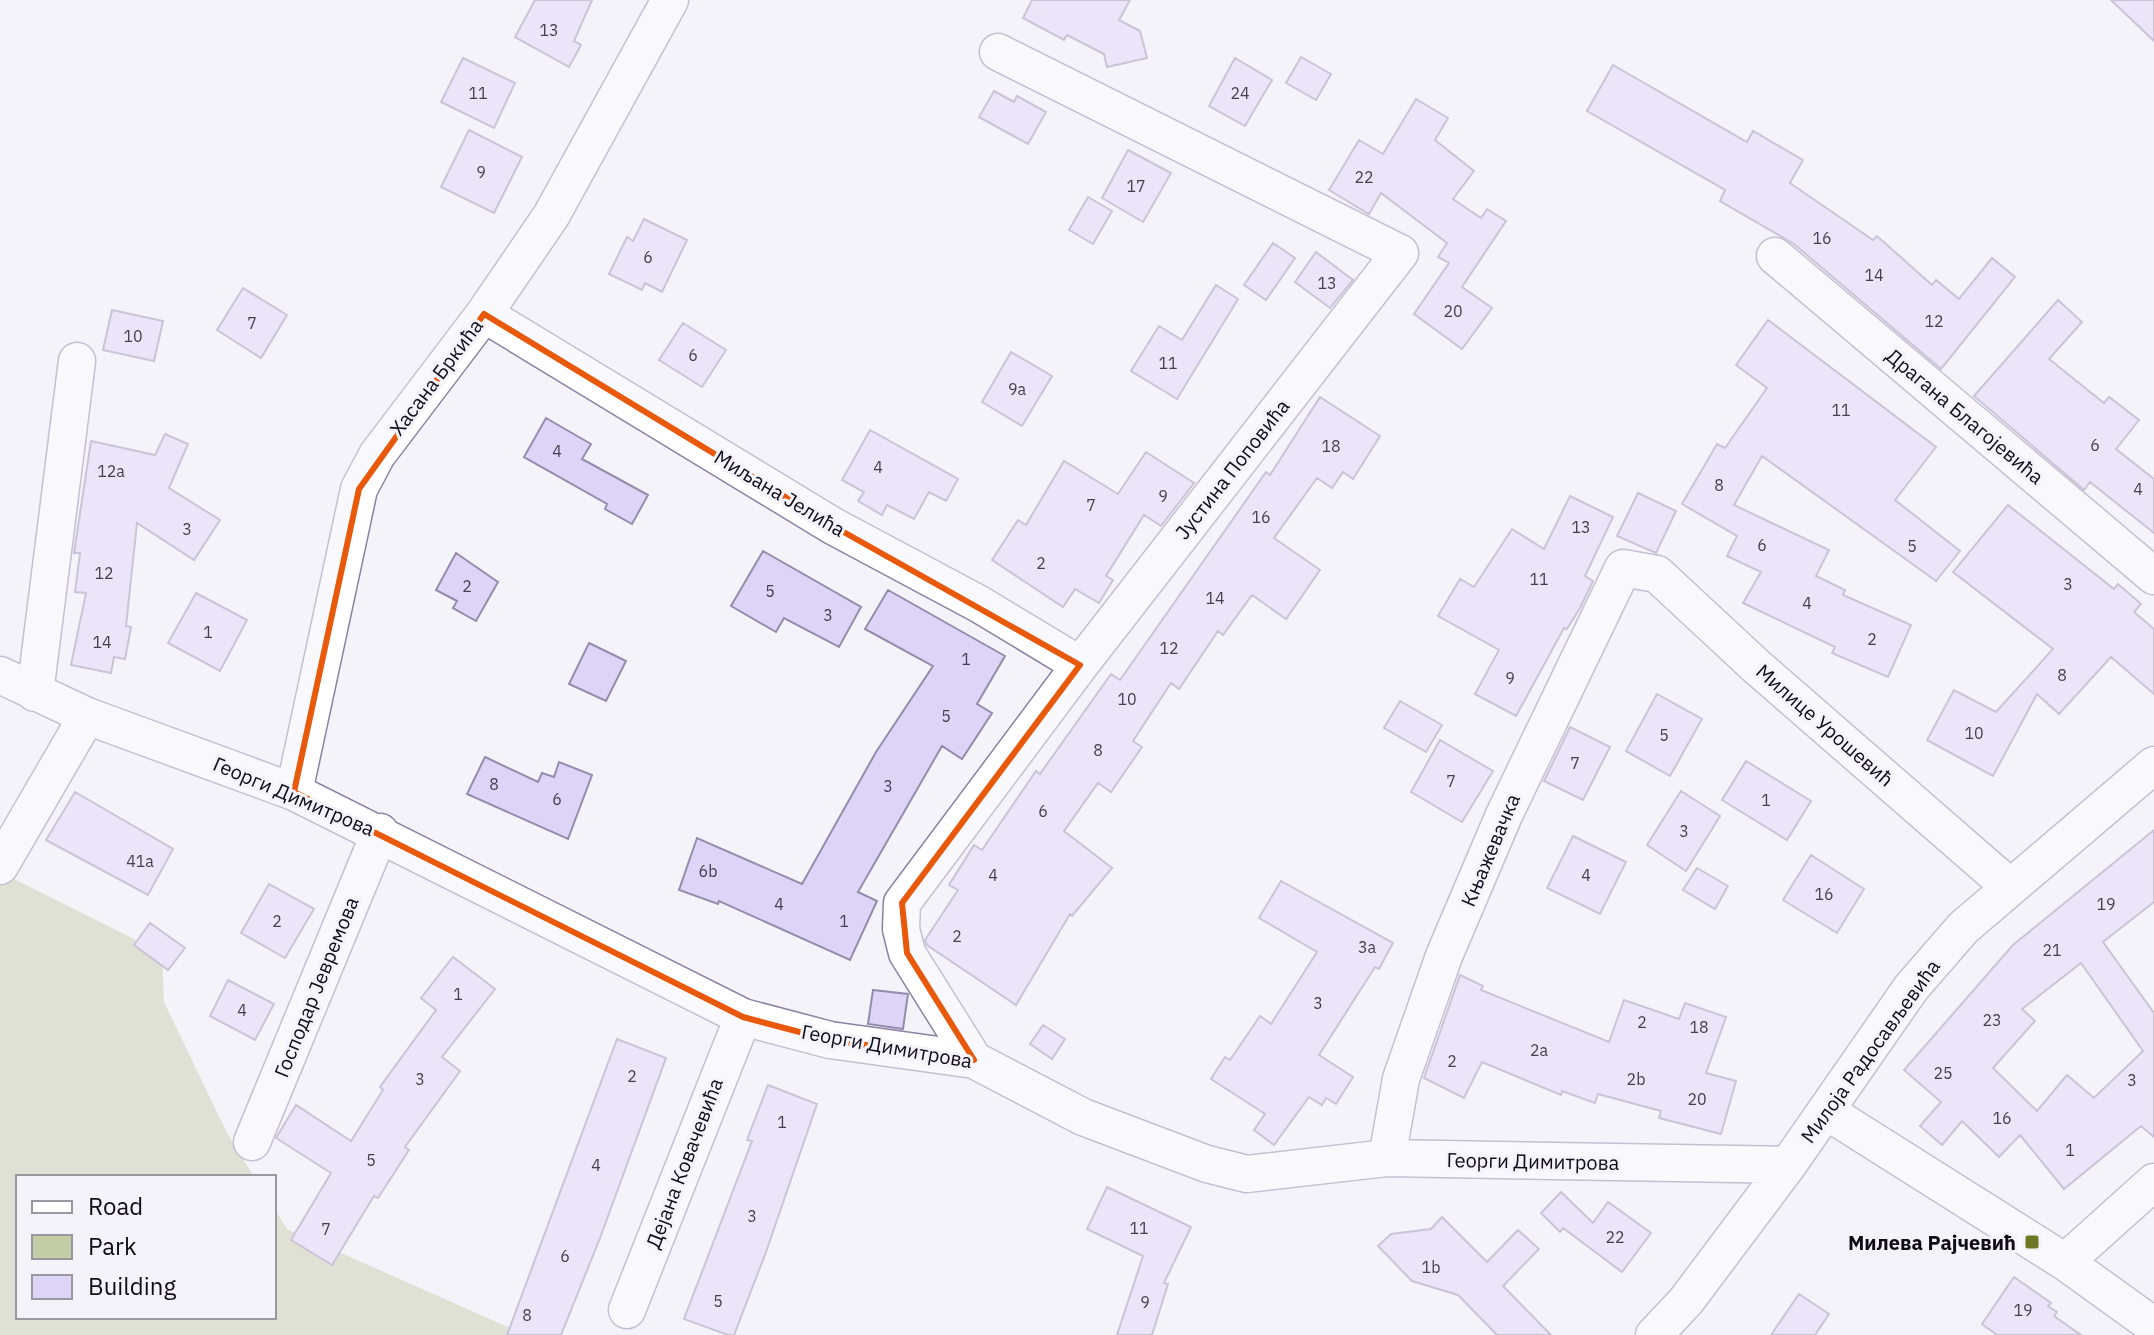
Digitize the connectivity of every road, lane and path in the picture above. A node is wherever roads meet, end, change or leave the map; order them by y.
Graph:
1 (670, 0) edge
2 (998, 52) dead end
3 (1775, 256) dead end
4 (484, 314) junction
5 (77, 361) dead end
6 (1638, 569) joint
7 (2154, 576) edge
8 (1080, 665) junction
9 (0, 675) edge
10 (35, 693) junction
11 (87, 716) junction
12 (2154, 765) edge
13 (294, 792) junction
14 (380, 832) junction
15 (0, 866) edge
16 (2010, 887) junction
17 (743, 1017) junction
18 (974, 1060) junction
19 (1826, 1111) junction
20 (252, 1142) dead end
21 (1387, 1158) junction
22 (1788, 1165) junction
23 (2154, 1182) edge
24 (2065, 1262) junction
25 (627, 1310) dead end
26 (2154, 1326) edge
27 (1654, 1335) edge

1 - 4 street, Хасана Бркића
2 - 8 street, Јустина Поповића
3 - 7 street, Драгана Благојевића
4 - 8 street, Миљана Јелића
4 - 13 street, Хасана Бркића
5 - 10 street
6 - 16 street, Милице Урошевић
6 - 21 street, Књажевачка
8 - 18 street, Јустина Поповића
9 - 10 street, Георги Димитрова
10 - 11 street, Георги Димитрова
11 - 13 street, Георги Димитрова
11 - 15 street
12 - 16 street, Милоја Радосављевића
13 - 14 street, Георги Димитрова
14 - 17 street, Георги Димитрова
14 - 20 street, Господар Јевремова
16 - 19 street, Милоја Радосављевића
17 - 18 street, Георги Димитрова
17 - 25 street, Дејана Ковачевића
18 - 21 street, Георги Димитрова
19 - 22 street, Милоја Радосављевића
19 - 24 street
21 - 22 street, Георги Димитрова
22 - 27 street, Милоја Радосављевића
23 - 24 street
24 - 26 street

